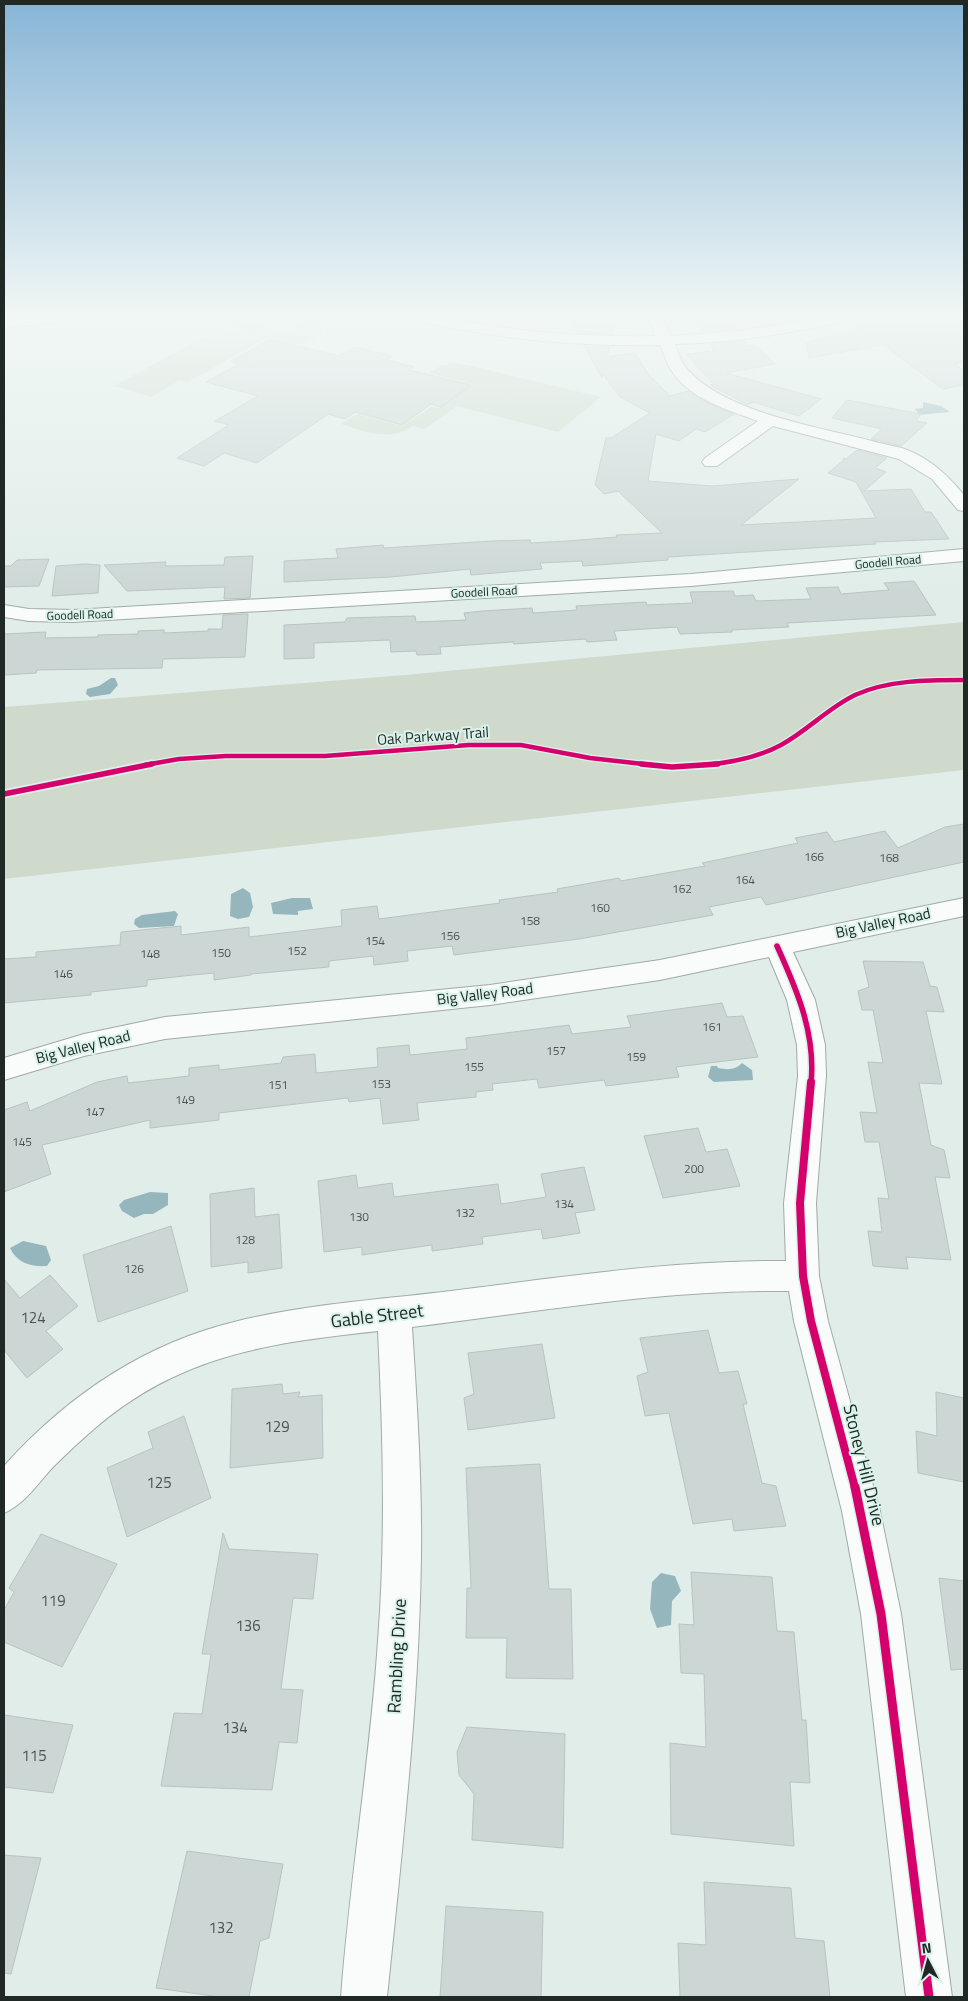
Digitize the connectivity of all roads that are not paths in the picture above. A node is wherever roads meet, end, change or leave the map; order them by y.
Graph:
1 (740, 409) edge
2 (770, 420) junction
3 (711, 462) dead end
4 (964, 506) edge
5 (964, 555) edge
6 (4, 611) edge
7 (964, 907) edge
8 (777, 946) junction
9 (4, 1068) edge
10 (803, 1276) junction
11 (394, 1314) junction
12 (4, 1494) edge
13 (364, 1997) edge
14 (928, 1997) edge

1 - 2 street
2 - 3 street
2 - 4 street
5 - 6 street, Goodell Road
7 - 8 street, Big Valley Road
8 - 9 street, Big Valley Road
8 - 10 street, Stoney Hill Drive
10 - 11 street, Gable Street
10 - 14 street, Stoney Hill Drive
11 - 12 street, Gable Street
11 - 13 street, Rambling Drive

